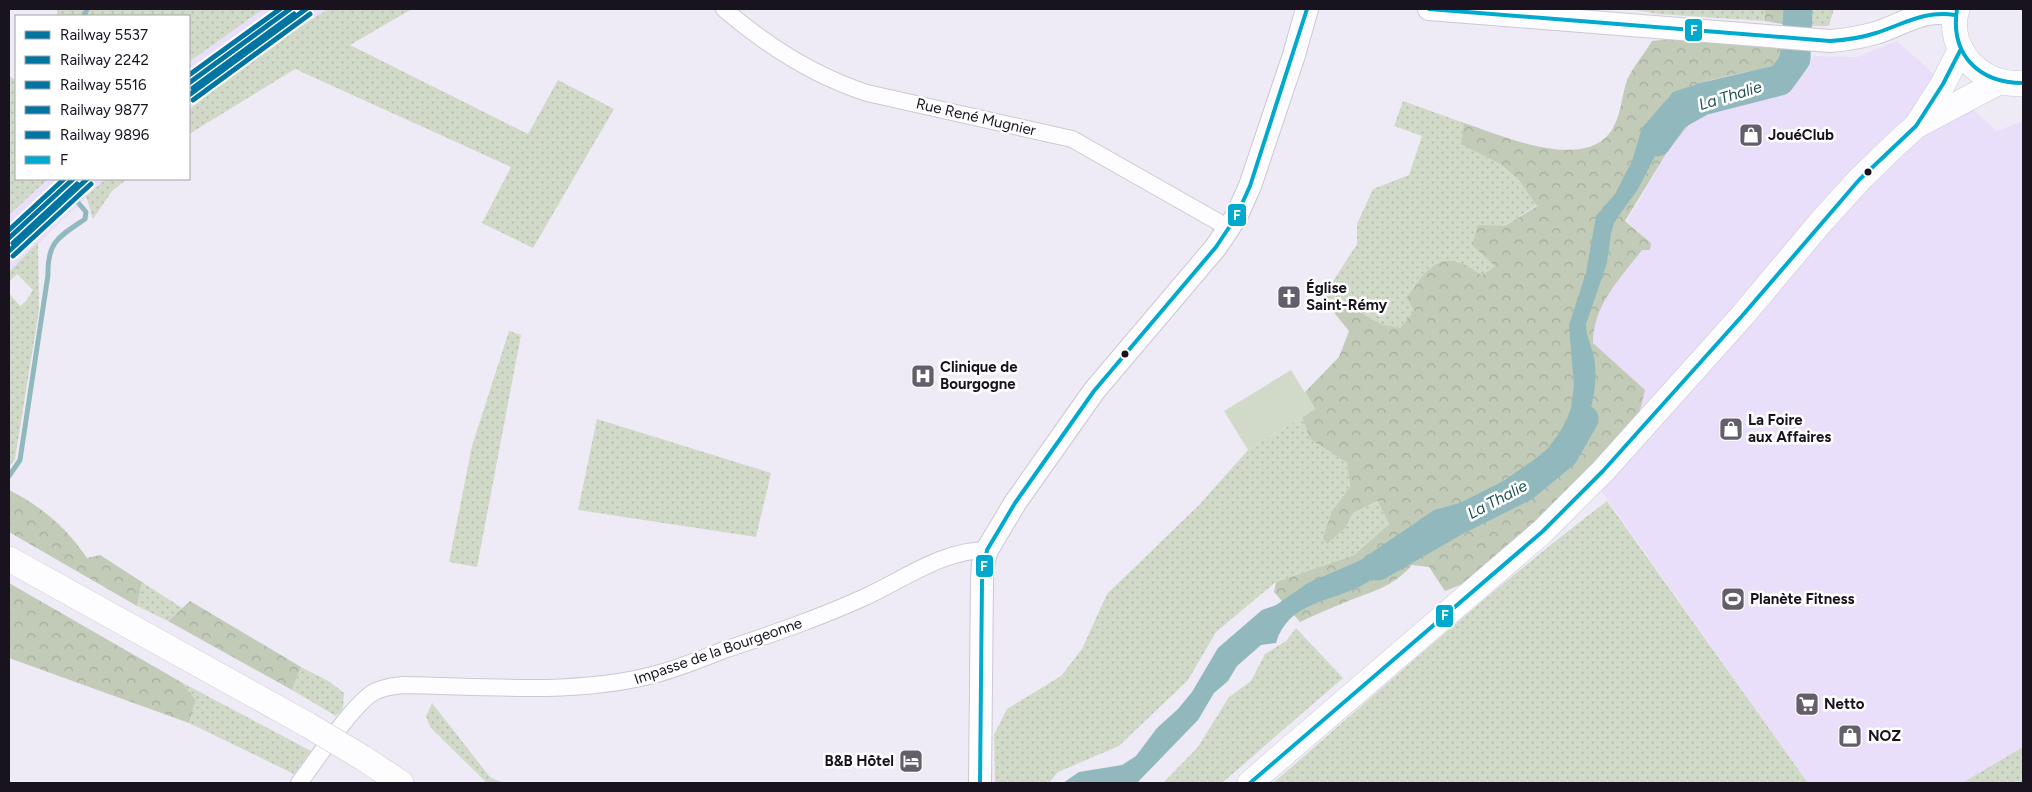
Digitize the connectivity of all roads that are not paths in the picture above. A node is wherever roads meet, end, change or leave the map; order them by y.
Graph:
1 (724, 9) edge
2 (1306, 9) edge
3 (1429, 9) edge
4 (1473, 11) edge
5 (1956, 12) edge
6 (1961, 49) junction
7 (1999, 82) junction
8 (2023, 83) edge
9 (1916, 126) junction
10 (1229, 228) junction
11 (988, 550) junction
12 (9, 559) edge
13 (399, 782) edge
14 (300, 783) edge
15 (980, 783) edge
16 (1250, 783) edge

1 - 10 street, Rue René Mugnier
2 - 10 main road
3 - 4 main road
4 - 5 main road
5 - 6 main road
6 - 7 main road
6 - 9 main road
7 - 8 main road
7 - 9 main road
9 - 16 main road
10 - 11 main road
11 - 14 street, Impasse de la Bourgeonne
11 - 15 main road
12 - 13 main road, bridge

